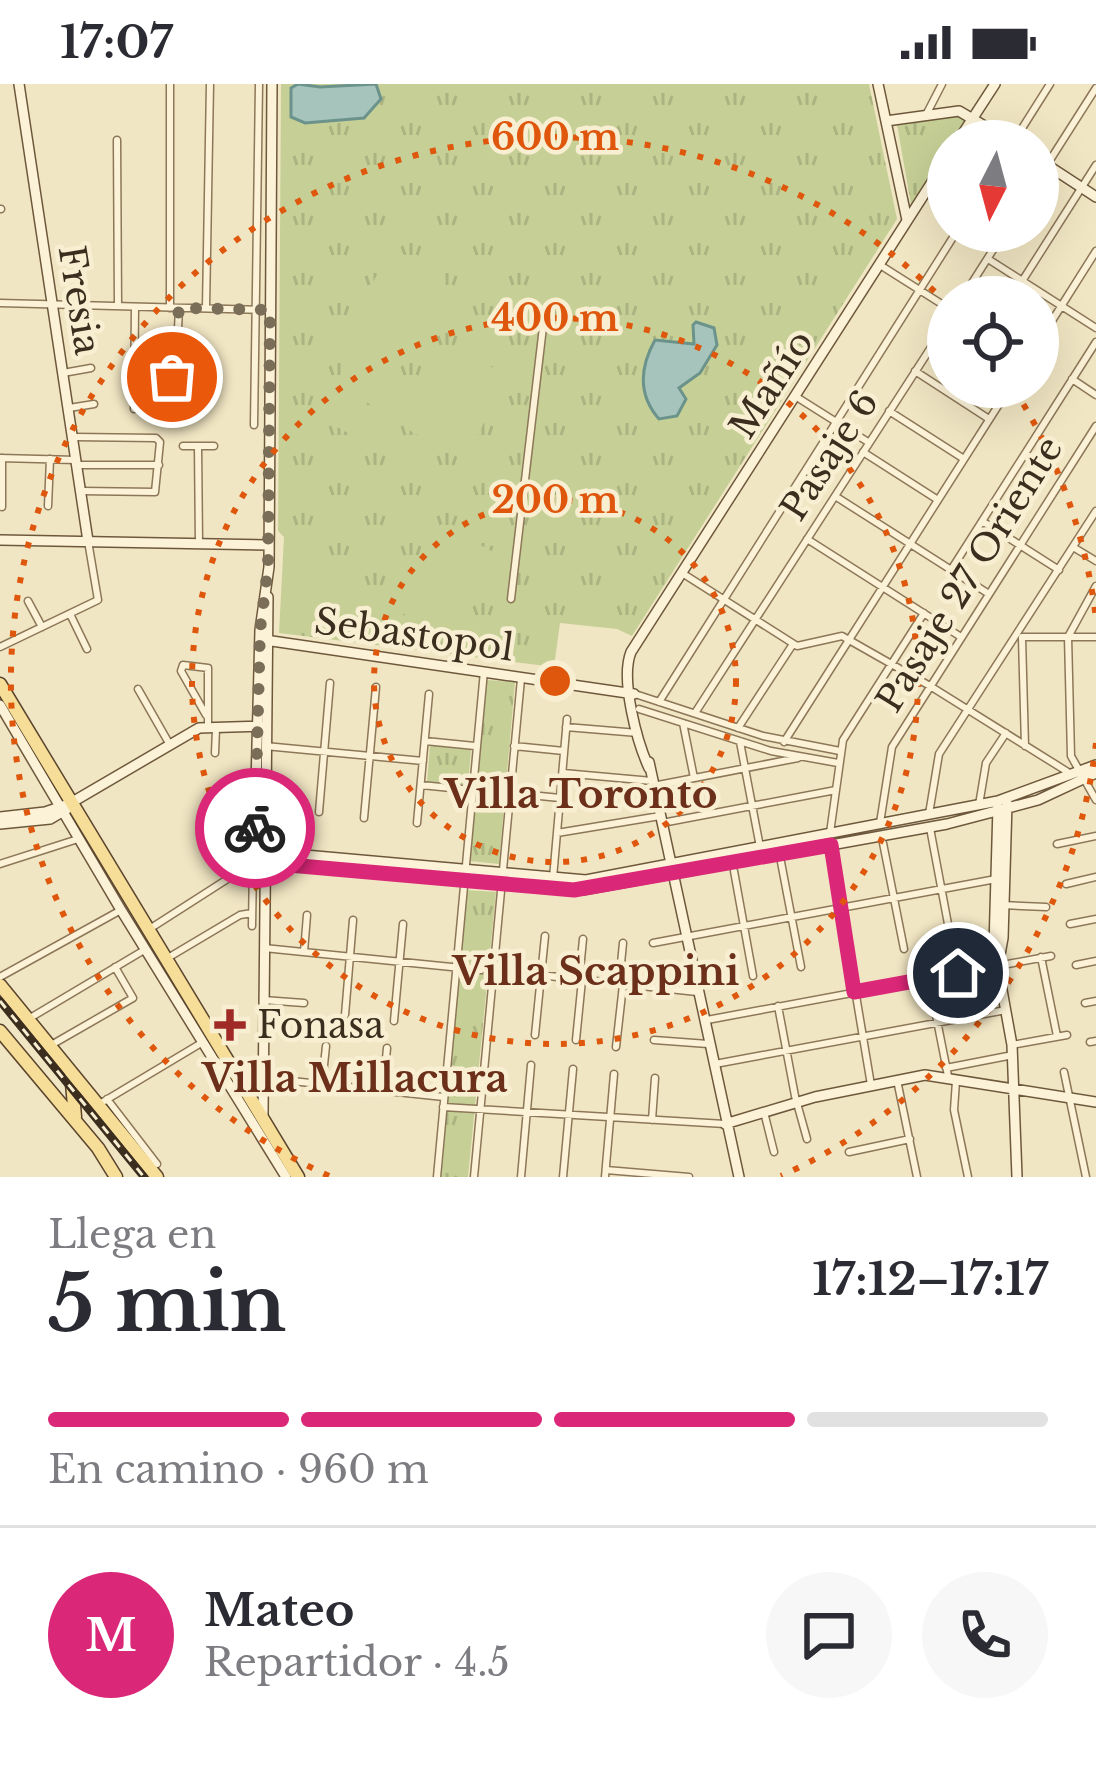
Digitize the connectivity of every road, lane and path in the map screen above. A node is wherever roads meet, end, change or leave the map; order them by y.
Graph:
1 (20, 84) edge
2 (170, 84) edge
3 (210, 84) edge
4 (259, 84) edge
5 (272, 84) edge
6 (878, 84) edge
7 (942, 84) edge
8 (995, 84) edge
9 (1050, 84) edge
10 (1095, 91) edge
11 (926, 115) junction
12 (973, 118) junction
13 (976, 120) edge
14 (1026, 120) edge
15 (886, 121) junction
16 (1059, 139) edge
17 (117, 140) dead end
18 (1096, 165) edge
19 (1059, 173) edge
20 (1082, 188) junction
21 (926, 191) edge
22 (1096, 197) edge
23 (256, 203) junction
24 (271, 205) junction
25 (907, 221) junction
26 (1096, 251) edge
27 (944, 252) edge
28 (992, 252) edge
29 (988, 259) junction
30 (880, 264) junction
31 (1092, 265) edge
32 (977, 276) edge
33 (1014, 276) edge
34 (1025, 276) edge
35 (920, 290) junction
36 (927, 294) edge
37 (0, 304) edge
38 (53, 305) junction
39 (118, 306) junction
40 (1061, 306) junction
41 (135, 307) junction
42 (175, 308) junction
43 (206, 308) junction
44 (1059, 309) edge
45 (256, 310) junction
46 (270, 310) junction
47 (545, 310) dead end
48 (1096, 328) edge
49 (1096, 342) edge
50 (927, 355) edge
51 (91, 368) dead end
52 (915, 371) junction
53 (63, 373) junction
54 (1072, 379) junction
55 (254, 390) junction
56 (269, 390) junction
57 (1096, 395) edge
58 (795, 396) junction
59 (94, 404) dead end
60 (172, 406) dead end
61 (69, 408) junction
62 (996, 408) edge
63 (134, 409) dead end
64 (889, 411) junction
65 (989, 419) junction
66 (836, 422) junction
67 (254, 425) dead end
68 (1096, 426) edge
69 (73, 437) junction
70 (869, 443) junction
71 (183, 446) dead end
72 (198, 446) junction
73 (214, 446) dead end
74 (863, 452) junction
75 (1, 458) edge
76 (50, 459) junction
77 (964, 459) junction
78 (77, 462) junction
79 (159, 465) junction
80 (81, 491) junction
81 (835, 496) junction
82 (938, 500) junction
83 (48, 506) dead end
84 (2, 507) edge
85 (1096, 511) edge
86 (982, 521) junction
87 (808, 539) junction
88 (0, 540) edge
89 (88, 541) junction
90 (199, 544) junction
91 (910, 544) junction
92 (268, 545) junction
93 (1020, 545) junction
94 (1073, 547) junction
95 (1096, 561) edge
96 (951, 570) junction
97 (1059, 570) junction
98 (682, 573) junction
99 (1096, 586) edge
100 (882, 587) junction
101 (989, 594) junction
102 (511, 599) dead end
103 (724, 599) junction
104 (28, 601) dead end
105 (924, 613) junction
106 (70, 614) junction
107 (756, 619) junction
108 (42, 627) junction
109 (1020, 636) junction
110 (961, 637) junction
111 (1096, 637) edge
112 (1068, 638) junction
113 (263, 640) junction
114 (849, 640) junction
115 (793, 644) junction
116 (0, 647) edge
117 (87, 649) dead end
118 (892, 663) junction
119 (484, 670) junction
120 (521, 676) junction
121 (330, 683) dead end
122 (930, 686) junction
123 (376, 687) dead end
124 (138, 689) dead end
125 (2, 694) edge
126 (429, 694) dead end
127 (633, 694) junction
128 (659, 702) junction
129 (639, 709) junction
130 (969, 710) junction
131 (695, 713) junction
132 (210, 722) junction
133 (683, 723) junction
134 (261, 726) junction
135 (738, 728) junction
136 (638, 733) junction
137 (1006, 734) junction
138 (425, 741) junction
139 (740, 742) junction
140 (784, 742) junction
141 (170, 745) junction
142 (266, 746) junction
143 (477, 746) junction
144 (514, 746) junction
145 (1025, 746) junction
146 (324, 751) junction
147 (563, 751) junction
148 (841, 751) junction
149 (215, 753) dead end
150 (370, 756) junction
151 (801, 758) junction
152 (423, 761) junction
153 (839, 763) junction
154 (650, 768) junction
155 (745, 769) junction
156 (563, 773) junction
157 (1086, 773) edge
158 (694, 778) junction
159 (652, 784) junction
160 (421, 785) junction
161 (473, 790) junction
162 (836, 790) junction
163 (510, 793) junction
164 (560, 798) junction
165 (1096, 800) edge
166 (979, 805) junction
167 (1003, 805) junction
168 (752, 806) junction
169 (64, 808) junction
170 (319, 812) dead end
171 (928, 815) junction
172 (364, 818) dead end
173 (660, 819) junction
174 (0, 820) edge
175 (417, 824) dead end
176 (880, 824) junction
177 (930, 828) junction
178 (557, 833) junction
179 (1096, 836) edge
180 (78, 839) junction
181 (831, 839) junction
182 (883, 843) dead end
183 (1058, 844) dead end
184 (760, 847) junction
185 (259, 857) junction
186 (781, 862) dead end
187 (0, 864) edge
188 (671, 868) junction
189 (734, 871) dead end
190 (465, 876) junction
191 (1096, 877) edge
192 (553, 878) junction
193 (501, 879) junction
194 (1001, 879) junction
195 (1066, 884) dead end
196 (942, 889) junction
197 (894, 898) junction
198 (1000, 905) junction
199 (842, 907) junction
200 (1046, 907) dead end
201 (121, 910) junction
202 (252, 913) junction
203 (307, 915) dead end
204 (791, 917) junction
205 (1096, 919) edge
206 (353, 920) dead end
207 (404, 924) dead end
208 (1070, 924) dead end
209 (252, 926) dead end
210 (744, 926) junction
211 (146, 931) junction
212 (545, 936) dead end
213 (686, 937) junction
214 (583, 939) dead end
215 (951, 940) dead end
216 (623, 943) dead end
217 (653, 943) dead end
218 (264, 948) junction
219 (904, 950) dead end
220 (148, 952) junction
221 (304, 952) junction
222 (350, 956) junction
223 (1052, 956) dead end
224 (1041, 957) junction
225 (165, 960) junction
226 (1096, 961) edge
227 (400, 962) junction
228 (997, 965) junction
229 (1076, 965) dead end
230 (115, 968) junction
231 (456, 968) junction
232 (801, 968) dead end
233 (482, 970) dead end
234 (494, 970) junction
235 (541, 975) junction
236 (753, 976) dead end
237 (929, 978) junction
238 (580, 980) junction
239 (0, 981) edge
240 (621, 984) junction
241 (697, 992) junction
242 (854, 992) junction
243 (263, 1000) junction
244 (1096, 1001) edge
245 (1084, 1003) dead end
246 (304, 1004) dead end
247 (778, 1006) junction
248 (1006, 1010) junction
249 (345, 1016) dead end
250 (28, 1019) junction
251 (394, 1021) dead end
252 (703, 1021) junction
253 (938, 1022) junction
254 (0, 1030) edge
255 (1067, 1035) dead end
256 (535, 1036) dead end
257 (862, 1036) junction
258 (1057, 1036) junction
259 (207, 1039) junction
260 (576, 1040) dead end
261 (654, 1040) dead end
262 (708, 1044) junction
263 (50, 1046) junction
264 (326, 1046) dead end
265 (616, 1047) dead end
266 (388, 1048) dead end
267 (1012, 1050) junction
268 (786, 1051) junction
269 (712, 1064) junction
270 (532, 1065) dead end
271 (573, 1069) dead end
272 (70, 1071) junction
273 (1064, 1072) dead end
274 (614, 1074) dead end
275 (950, 1074) junction
276 (263, 1078) junction
277 (656, 1078) dead end
278 (897, 1080) junction
279 (322, 1084) junction
280 (871, 1085) junction
281 (1014, 1088) junction
282 (383, 1091) junction
283 (1069, 1097) junction
284 (102, 1102) junction
285 (444, 1102) junction
286 (797, 1102) junction
287 (1096, 1102) edge
288 (480, 1109) junction
289 (527, 1112) junction
290 (764, 1112) junction
291 (569, 1115) junction
292 (610, 1118) junction
293 (75, 1120) junction
294 (263, 1120) junction
295 (652, 1120) junction
296 (725, 1124) junction
297 (807, 1139) dead end
298 (910, 1139) junction
299 (774, 1152) dead end
300 (849, 1152) dead end
301 (159, 1173) edge
302 (606, 1173) edge
303 (116, 1177) edge
304 (286, 1177) edge
305 (298, 1177) edge
306 (437, 1177) edge
307 (474, 1177) edge
308 (521, 1177) edge
309 (563, 1177) edge
310 (679, 1177) edge
311 (688, 1177) edge
312 (739, 1177) edge
313 (917, 1177) edge
314 (968, 1177) edge
315 (1017, 1177) edge
316 (1086, 1177) edge

1 - 38 street, Fresia
2 - 42 street
3 - 43 street
4 - 23 street
5 - 24 street
6 - 15 street
7 - 11 street
8 - 12 street
9 - 14 street
10 - 16 street
11 - 12 street
11 - 15 street
12 - 13 street
15 - 25 street
17 - 39 street
18 - 20 street
19 - 20 street
20 - 22 street
20 - 34 street
21 - 25 street, Mañío
23 - 24 street
23 - 45 street
24 - 46 street
25 - 30 street, Mañío
26 - 31 street
27 - 35 street
28 - 29 street
29 - 32 street
29 - 33 street
30 - 35 street
30 - 58 street, Mañío
31 - 40 street
35 - 36 street
35 - 66 street
37 - 38 street
38 - 39 street
38 - 53 street, Fresia
39 - 41 street
40 - 44 street
40 - 48 street
41 - 42 street
41 - 63 street
42 - 43 street
42 - 60 street
43 - 45 street
45 - 46 street
45 - 55 street
46 - 56 street
47 - 102 street
49 - 54 street
50 - 52 street, Pasaje 6
51 - 53 street
52 - 64 street, Pasaje 6
52 - 65 street
53 - 61 street, Fresia
54 - 57 street
54 - 86 street
55 - 56 street
55 - 67 street
56 - 92 street
58 - 66 street
58 - 98 street, Mañío
59 - 61 street
61 - 69 street, Fresia
62 - 65 street
64 - 70 street, Pasaje 6
64 - 77 street
65 - 77 street
66 - 70 street
66 - 103 street
68 - 93 street, Pasaje 27 Oriente
69 - 78 street, Fresia
69 - 79 street
70 - 74 street, Pasaje 6
71 - 72 street
72 - 73 street
72 - 90 street
74 - 81 street, Pasaje 6
74 - 82 street
75 - 76 street
75 - 84 street
76 - 78 street
76 - 83 street
77 - 82 street
78 - 79 street
78 - 80 street, Fresia
79 - 80 street
80 - 89 street, Fresia
81 - 87 street, Pasaje 6
81 - 91 street
82 - 91 street
85 - 94 street
86 - 93 street
86 - 96 street
87 - 100 street
87 - 107 street, Pasaje 6
88 - 89 street
89 - 90 street
89 - 106 street, Fresia
90 - 92 street
91 - 96 street
91 - 100 street
92 - 113 street
93 - 97 street
93 - 101 street, Pasaje 27 Oriente
94 - 95 street
94 - 97 street
96 - 101 street
97 - 109 street
98 - 103 street
98 - 127 street, Mañío
99 - 112 street
100 - 105 street
100 - 114 street
101 - 110 street, Pasaje 27 Oriente
103 - 107 street
103 - 128 street
104 - 108 street
105 - 110 street
105 - 118 street
106 - 108 street
106 - 117 street
107 - 115 street
107 - 131 street, Pasaje 6
108 - 116 street
109 - 112 street
109 - 130 street
109 - 145 street
110 - 122 street, Pasaje 27 Oriente
111 - 112 street
112 - 157 street
113 - 119 street, Sebastopol
113 - 134 street
114 - 115 street
114 - 118 street
114 - 140 street
115 - 135 street
118 - 122 street
118 - 148 street
119 - 120 street, Sebastopol
119 - 143 street
120 - 127 street, Sebastopol
120 - 144 street
121 - 146 street
122 - 130 street
122 - 176 street, Pasaje 27 Oriente
123 - 150 street
124 - 141 street
125 - 169 main road
126 - 138 street
127 - 128 street, Sebastopol
127 - 129 street, Mañío
127 - 136 street, Mañío
128 - 131 street, Sebastopol
129 - 133 street
129 - 154 street, Mañío
130 - 137 street
130 - 171 street
131 - 135 street, Sebastopol
132 - 132 street
132 - 134 street
132 - 141 street
132 - 149 street
133 - 139 street
133 - 158 street
134 - 142 street
134 - 185 street
135 - 140 street, Sebastopol
136 - 147 street
136 - 154 street, Mañío
137 - 145 street
137 - 166 street
138 - 143 street
138 - 152 street
139 - 151 street
139 - 155 street
140 - 148 street, Sebastopol
141 - 169 street
142 - 146 street
142 - 185 street
143 - 161 street
144 - 147 street
144 - 163 street
145 - 157 street
146 - 150 street
146 - 170 street
147 - 156 street
148 - 153 street
150 - 152 street
150 - 172 street
151 - 153 street
151 - 155 street
152 - 160 street
153 - 162 street
154 - 159 street, Mañío
155 - 158 street
155 - 168 street
156 - 159 street
156 - 164 street
157 - 165 street
157 - 167 street
158 - 159 street
159 - 173 street, Mañío
160 - 161 street
160 - 175 street
161 - 190 street
162 - 168 street
162 - 181 street
163 - 164 street
163 - 193 street
164 - 178 street
166 - 167 street
166 - 171 street
167 - 177 street
167 - 194 street
168 - 173 street
168 - 184 street
169 - 174 street
169 - 180 street
169 - 211 main road
171 - 176 street
173 - 178 street
173 - 188 street, Mañío
176 - 181 street
177 - 181 street
177 - 196 street
178 - 192 street
179 - 183 street
180 - 187 street
180 - 201 street
181 - 184 street
181 - 188 street
181 - 199 street
182 - 197 street
184 - 188 street
185 - 190 street
185 - 202 street
185 - 211 street
185 - 218 street
186 - 204 street
188 - 192 street
188 - 193 street
188 - 213 street, Mañío
189 - 210 street
190 - 193 street
190 - 231 street
191 - 195 street
192 - 193 street
193 - 234 street
194 - 196 street
194 - 198 street
196 - 197 street
196 - 215 street
197 - 199 street
197 - 219 street
198 - 200 street
198 - 228 street
199 - 204 street
199 - 242 street
201 - 220 street
201 - 239 street
202 - 209 street
202 - 225 street
203 - 221 street
204 - 210 street
204 - 232 street
205 - 208 street
206 - 222 street
207 - 227 street
210 - 213 street
210 - 236 street
211 - 220 main road
211 - 225 main road
212 - 235 street
213 - 217 street
213 - 241 street, Mañío
214 - 238 street
216 - 240 street
218 - 221 street
218 - 243 street
220 - 230 street
220 - 259 street
221 - 222 street
222 - 227 street
222 - 249 street
223 - 224 street
224 - 228 street
224 - 258 street
225 - 259 main road
226 - 229 street
227 - 231 street
227 - 251 street
228 - 237 street
228 - 248 street
230 - 250 street
230 - 263 street
231 - 233 street
231 - 285 street
234 - 235 street
234 - 288 street
235 - 238 street
235 - 256 street
237 - 242 street
237 - 253 street
238 - 240 street
238 - 260 street
239 - 250 main road
240 - 241 street
240 - 265 street
241 - 252 street, Mañío
242 - 247 street
242 - 257 street
243 - 246 street
243 - 276 street
244 - 245 street
247 - 252 street
247 - 268 street
248 - 253 street
248 - 267 street
250 - 263 main road
252 - 262 street, Mañío
253 - 257 street
253 - 275 street
254 - 293 main road
255 - 258 street
257 - 268 street
257 - 280 street
258 - 267 street
259 - 284 street
259 - 294 main road
259 - 304 street
261 - 262 street
262 - 269 street, Mañío
263 - 272 main road
264 - 279 street
266 - 282 street
267 - 275 street
267 - 281 street
268 - 269 street
268 - 286 street
269 - 296 street, Mañío
270 - 289 street
271 - 291 street
272 - 284 main road
272 - 293 main road
273 - 283 street
274 - 292 street
275 - 278 street
275 - 281 street
275 - 314 street
276 - 279 street
276 - 294 street
277 - 295 street
278 - 280 street
278 - 298 street
279 - 282 street
280 - 286 street
281 - 283 street
281 - 315 street
282 - 285 street
283 - 287 street
283 - 316 street
284 - 301 main road
285 - 288 street
285 - 306 street
286 - 290 street
286 - 297 street
288 - 289 street
288 - 307 street
289 - 291 street
289 - 308 street
290 - 296 street
290 - 299 street
291 - 292 street
291 - 309 street
292 - 295 street
292 - 302 street
293 - 303 main road
294 - 305 main road
295 - 296 street
296 - 312 street, Mañío
298 - 300 street
298 - 313 street
302 - 310 street
310 - 311 street

